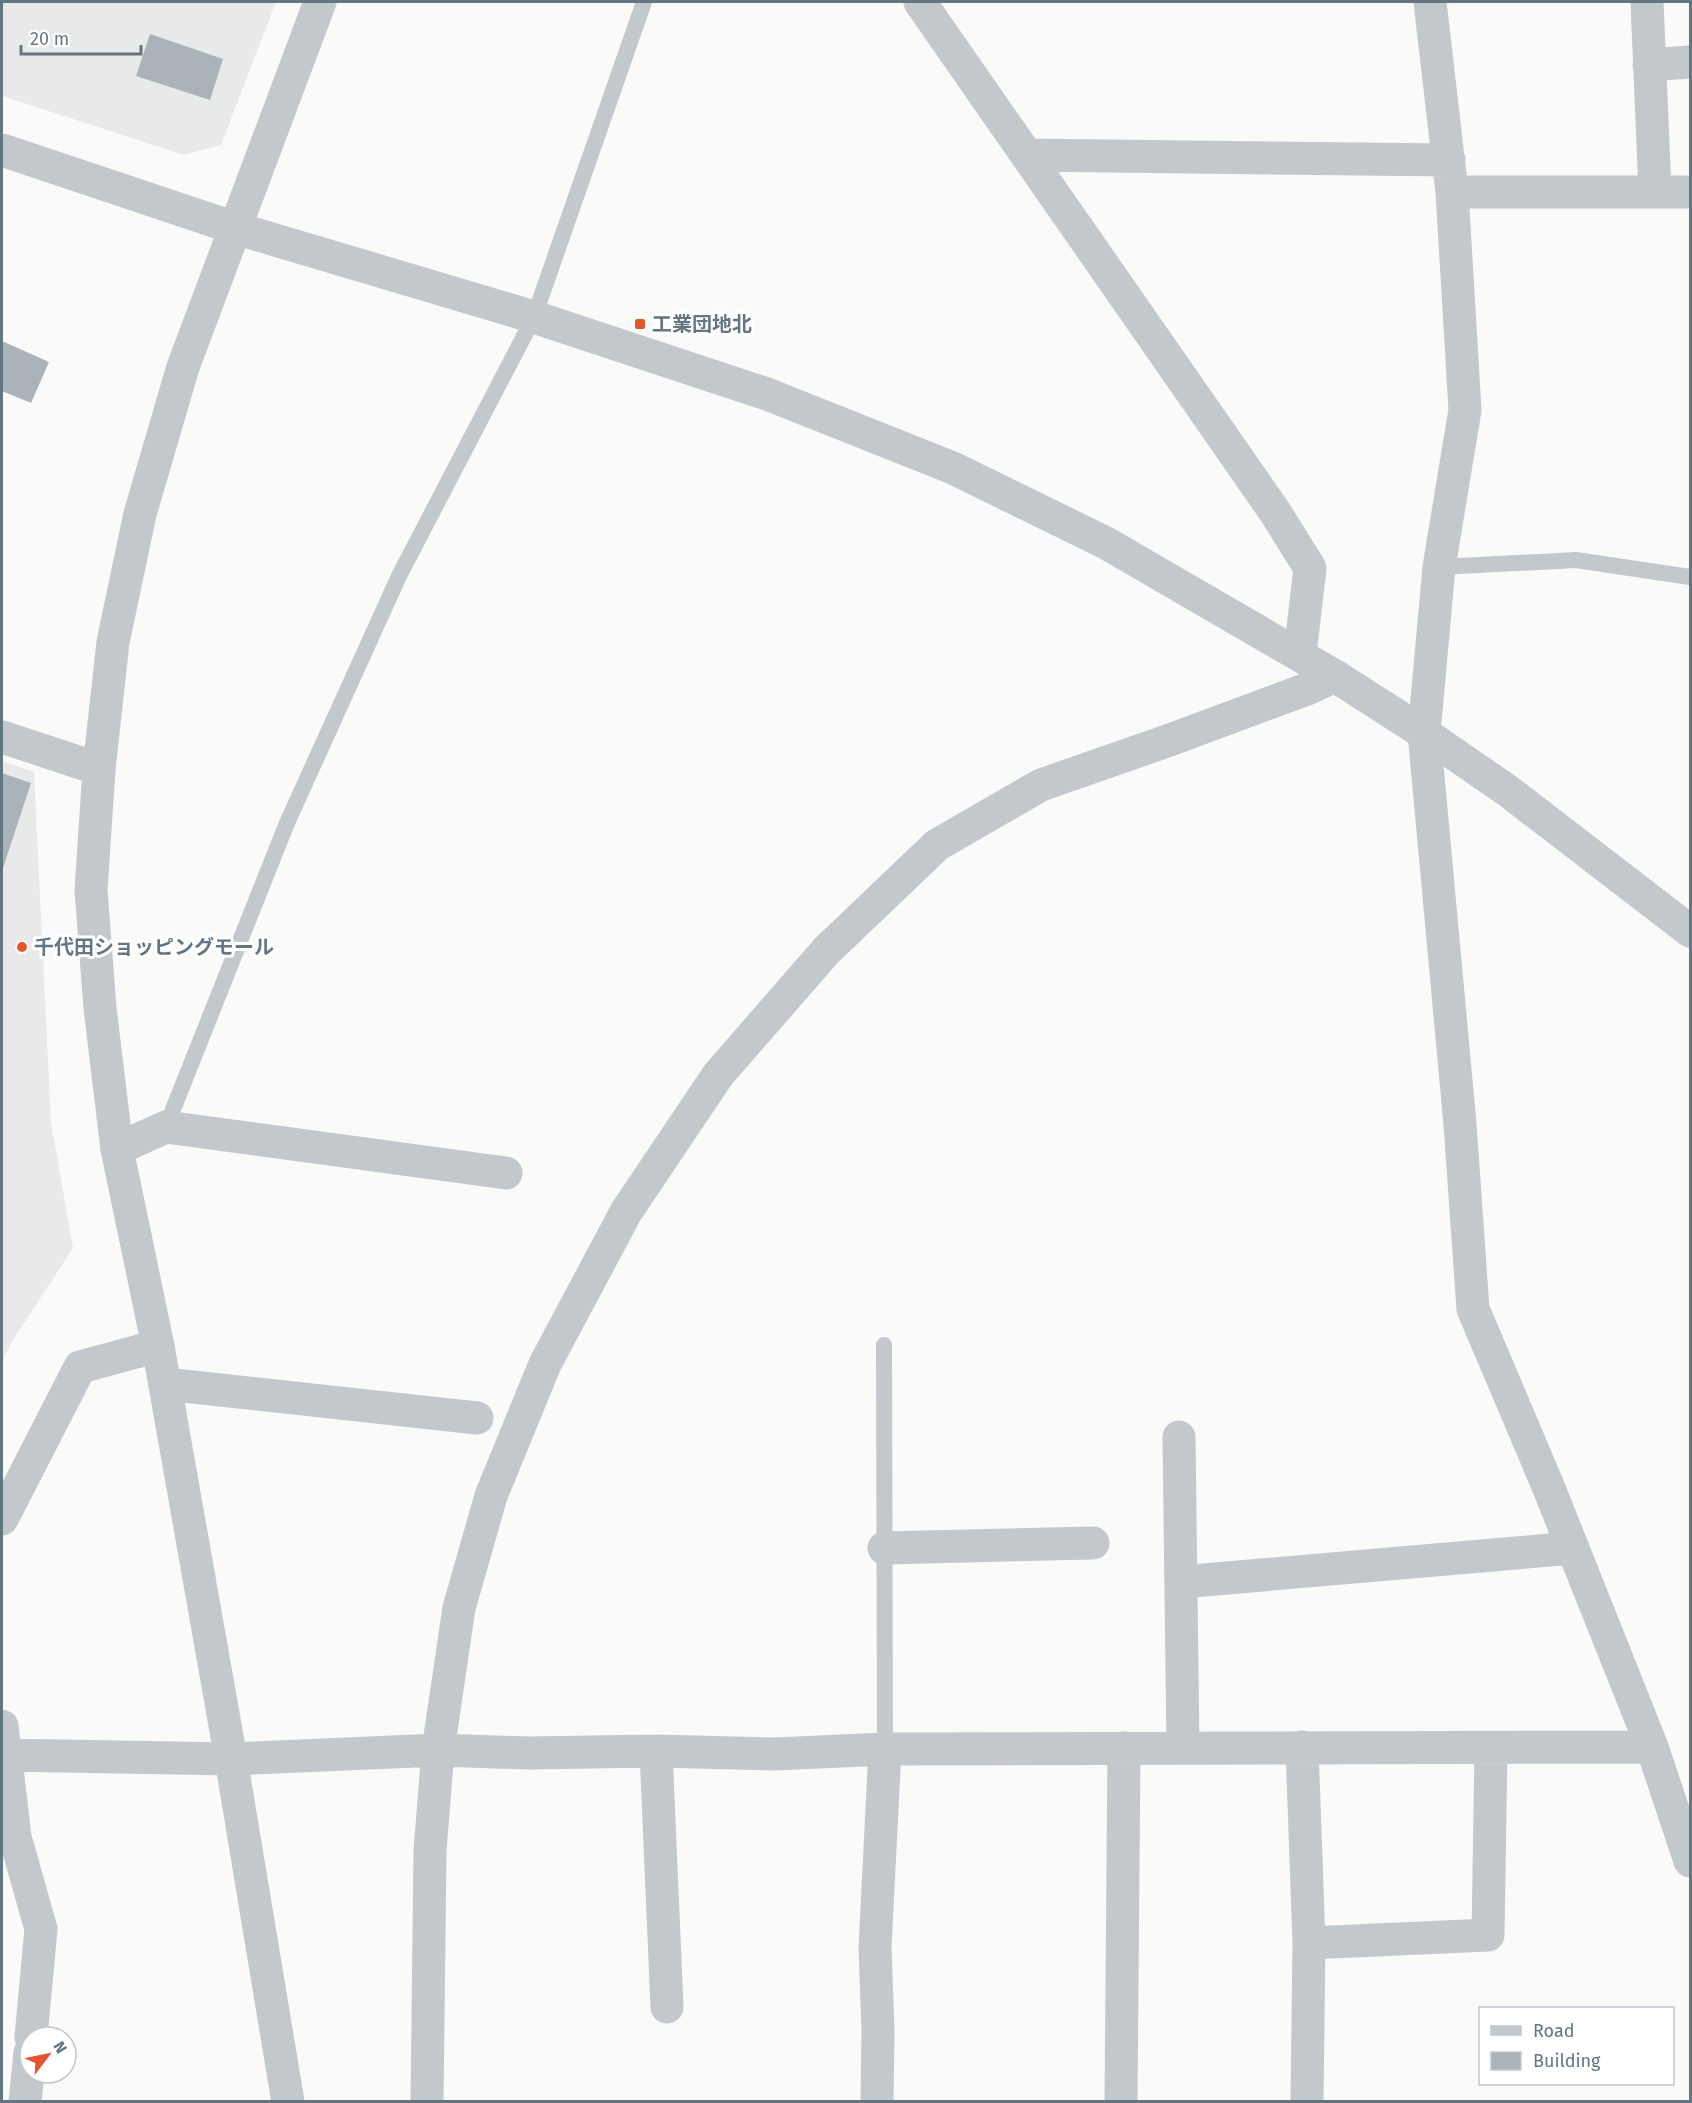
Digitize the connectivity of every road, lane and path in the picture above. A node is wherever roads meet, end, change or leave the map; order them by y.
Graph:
1 (320, 2) edge
2 (644, 2) edge
3 (920, 2) edge
4 (1430, 2) edge
5 (1647, 2) edge
6 (1690, 62) edge
7 (1649, 65) junction
8 (2, 150) edge
9 (1027, 155) junction
10 (1450, 176) junction
11 (1655, 192) junction
12 (1690, 192) edge
13 (235, 228) junction
14 (534, 317) junction
15 (1439, 567) junction
16 (1690, 577) edge
17 (1300, 654) junction
18 (1335, 676) junction
19 (1424, 733) junction
20 (2, 737) edge
21 (99, 770) junction
22 (1690, 931) edge
23 (166, 1126) junction
24 (117, 1149) junction
25 (506, 1173) dead end
26 (884, 1345) dead end
27 (158, 1346) junction
28 (165, 1384) junction
29 (477, 1418) dead end
30 (1179, 1437) dead end
31 (2, 1519) edge
32 (1093, 1543) dead end
33 (884, 1548) junction
34 (1573, 1548) junction
35 (1181, 1582) junction
36 (3, 1740) edge
37 (1652, 1747) junction
38 (1124, 1748) junction
39 (1183, 1748) junction
40 (1302, 1748) junction
41 (1491, 1748) junction
42 (885, 1749) junction
43 (438, 1750) junction
44 (656, 1751) junction
45 (231, 1759) junction
46 (1690, 1862) edge
47 (1309, 1943) junction
48 (667, 2007) dead end
49 (32, 2025) edge
50 (27, 2085) edge
51 (1307, 2101) edge
52 (25, 2102) edge
53 (288, 2102) edge
54 (427, 2102) edge
55 (877, 2102) edge
56 (1121, 2102) edge
57 (1298, 2102) edge
58 (1333, 2102) edge

1 - 13 street
2 - 14 lane
3 - 9 street
4 - 10 street
5 - 7 street
6 - 7 street
7 - 11 street
8 - 13 street
9 - 10 street
9 - 17 street
10 - 11 street
10 - 15 street
11 - 12 street
13 - 14 street
13 - 21 street
14 - 17 street
14 - 23 lane
15 - 16 lane
15 - 19 street
17 - 18 street
18 - 19 street
18 - 43 street
19 - 22 street
19 - 34 street
20 - 21 street
21 - 24 street
23 - 24 street
23 - 25 street
24 - 27 street
26 - 33 lane
27 - 28 street
27 - 31 street
28 - 29 street
28 - 45 street
30 - 35 street
32 - 33 street
33 - 42 lane
34 - 35 street
34 - 37 street
35 - 39 street
36 - 45 street
36 - 49 street
37 - 41 street
37 - 46 street
38 - 39 street
38 - 42 street
38 - 56 street
39 - 40 street
40 - 41 street
40 - 47 street
41 - 47 street
42 - 44 street
42 - 55 street
43 - 44 street
43 - 45 street
43 - 54 street
44 - 48 street
45 - 53 street
47 - 51 street
50 - 52 street
51 - 57 street
51 - 58 street

